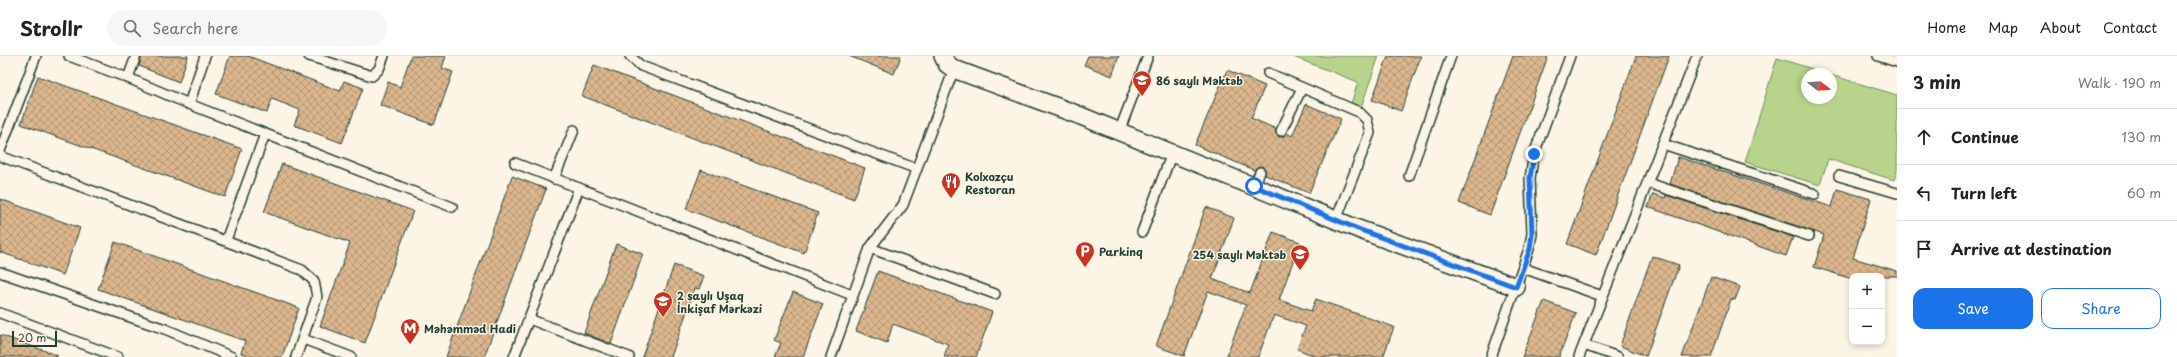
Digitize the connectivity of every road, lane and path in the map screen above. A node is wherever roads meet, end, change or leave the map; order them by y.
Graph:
1 (36, 56) edge
2 (69, 56) edge
3 (136, 56) edge
4 (205, 56) edge
5 (309, 56) edge
6 (384, 56) edge
7 (630, 56) edge
8 (943, 56) edge
9 (1148, 56) edge
10 (1451, 56) edge
11 (1570, 56) edge
12 (1697, 56) edge
13 (1878, 56) edge
14 (1897, 62) edge
15 (954, 69) junction
16 (1268, 73) dead end
17 (128, 78) junction
18 (1302, 88) junction
19 (189, 104) junction
20 (574, 130) dead end
21 (1281, 131) dead end
22 (1119, 132) junction
23 (265, 134) junction
24 (1663, 144) junction
25 (0, 151) edge
26 (1172, 153) junction
27 (0, 156) edge
28 (515, 163) dead end
29 (917, 169) junction
30 (1409, 176) dead end
31 (1839, 176) dead end
32 (554, 179) junction
33 (1648, 183) junction
34 (579, 188) junction
35 (1897, 193) edge
36 (1815, 194) dead end
37 (452, 207) dead end
38 (1336, 220) junction
39 (1142, 232) dead end
40 (1809, 236) dead end
41 (226, 240) junction
42 (870, 248) junction
43 (1523, 268) junction
44 (1, 275) edge
45 (1516, 287) junction
46 (995, 294) dead end
47 (852, 295) junction
48 (1602, 296) junction
49 (0, 313) edge
50 (529, 319) junction
51 (303, 339) junction
52 (1584, 345) junction
53 (835, 356) edge
54 (118, 357) edge
55 (232, 357) edge
56 (296, 357) edge
57 (351, 357) edge
58 (514, 357) edge
59 (629, 357) edge
60 (1491, 357) edge
61 (1579, 357) edge
62 (1618, 357) edge

1 - 25 lane
2 - 17 lane
3 - 17 lane
4 - 19 lane
5 - 6 lane
7 - 29 lane
8 - 15 street
9 - 22 lane
10 - 30 lane
11 - 43 lane
12 - 24 lane
13 - 14 lane
15 - 22 street
15 - 29 lane
16 - 18 lane
17 - 19 lane
18 - 21 lane
18 - 38 lane
19 - 23 lane
20 - 32 lane
22 - 26 street
23 - 37 lane
23 - 41 lane
24 - 33 lane
24 - 36 lane
26 - 38 street
26 - 39 lane
27 - 41 lane
28 - 32 lane
29 - 42 lane
31 - 35 lane
32 - 34 lane
33 - 40 lane
33 - 48 lane
34 - 47 lane
34 - 50 lane
38 - 45 street
41 - 51 lane
42 - 46 lane
42 - 47 lane
43 - 45 lane
43 - 48 lane
44 - 55 lane
45 - 60 lane
47 - 53 lane
48 - 52 lane
49 - 54 lane
50 - 58 lane
50 - 59 lane
51 - 56 lane
51 - 57 lane
52 - 61 lane
52 - 62 lane

